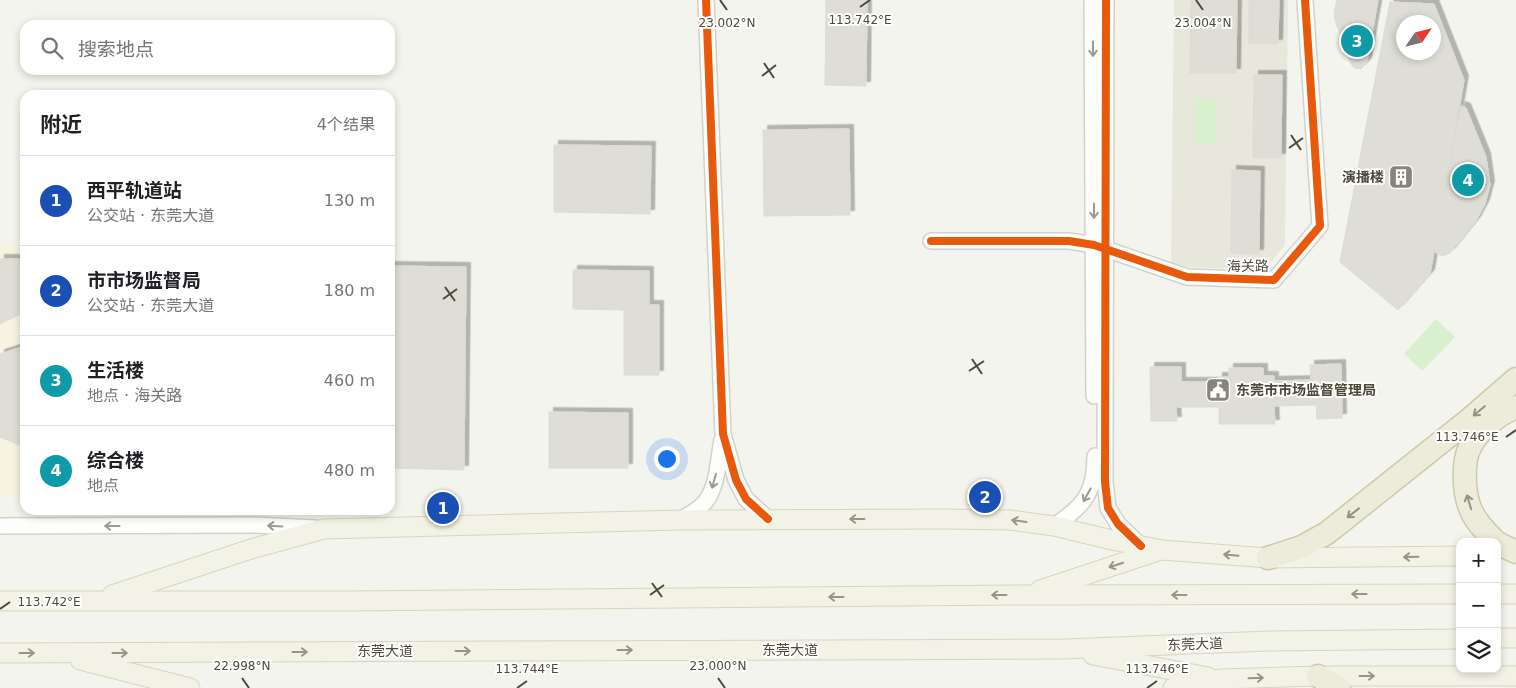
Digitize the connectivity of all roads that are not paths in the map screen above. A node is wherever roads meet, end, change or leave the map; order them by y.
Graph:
1 (706, 0) edge
2 (1092, 0) edge
3 (1106, 0) edge
4 (1305, 0) edge
5 (931, 241) dead end
6 (1099, 247) junction
7 (1516, 379) edge
8 (1516, 407) edge
9 (723, 434) junction
10 (680, 520) junction
11 (768, 520) junction
12 (0, 526) edge
13 (1054, 526) junction
14 (324, 529) junction
15 (1493, 538) edge
16 (1501, 545) edge
17 (1141, 546) junction
18 (1162, 550) junction
19 (1516, 554) edge
20 (1456, 556) edge
21 (1501, 556) edge
22 (1268, 558) junction
23 (1456, 594) edge
24 (1501, 594) edge
25 (1516, 594) edge
26 (1024, 595) junction
27 (0, 601) edge
28 (94, 601) junction
29 (1501, 638) edge
30 (1516, 638) edge
31 (1456, 639) edge
32 (1065, 650) junction
33 (0, 653) edge
34 (54, 653) junction
35 (1318, 676) junction
36 (1516, 676) edge
37 (1220, 679) junction
38 (190, 688) edge
39 (1173, 688) edge
40 (1339, 688) edge

1 - 9 street
2 -> 6 street
3 - 6 street
4 - 6 street, 海关路
5 - 6 street, 海关路
6 -> 13 street
6 - 17 street
7 -> 22 highway
15 -> 8 highway
9 -> 10 street
9 - 11 street
10 - 11 main road
10 - 14 main road
13 -> 11 main road
14 -> 12 street
13 - 17 main road
14 - 28 main road
16 - 19 highway
17 - 18 main road
22 -> 18 main road
18 -> 26 main road
19 - 21 main road
20 -> 22 main road
23 -> 26 main road
24 - 25 main road
26 -> 28 main road
27 - 28 main road
29 - 30 main road
31 - 32 main road, 东莞大道
34 -> 32 main road, 东莞大道
32 - 37 main road
33 -> 34 main road, 东莞大道
34 - 38 main road
35 -> 36 main road
37 -> 35 main road
35 - 40 highway
37 - 39 main road

